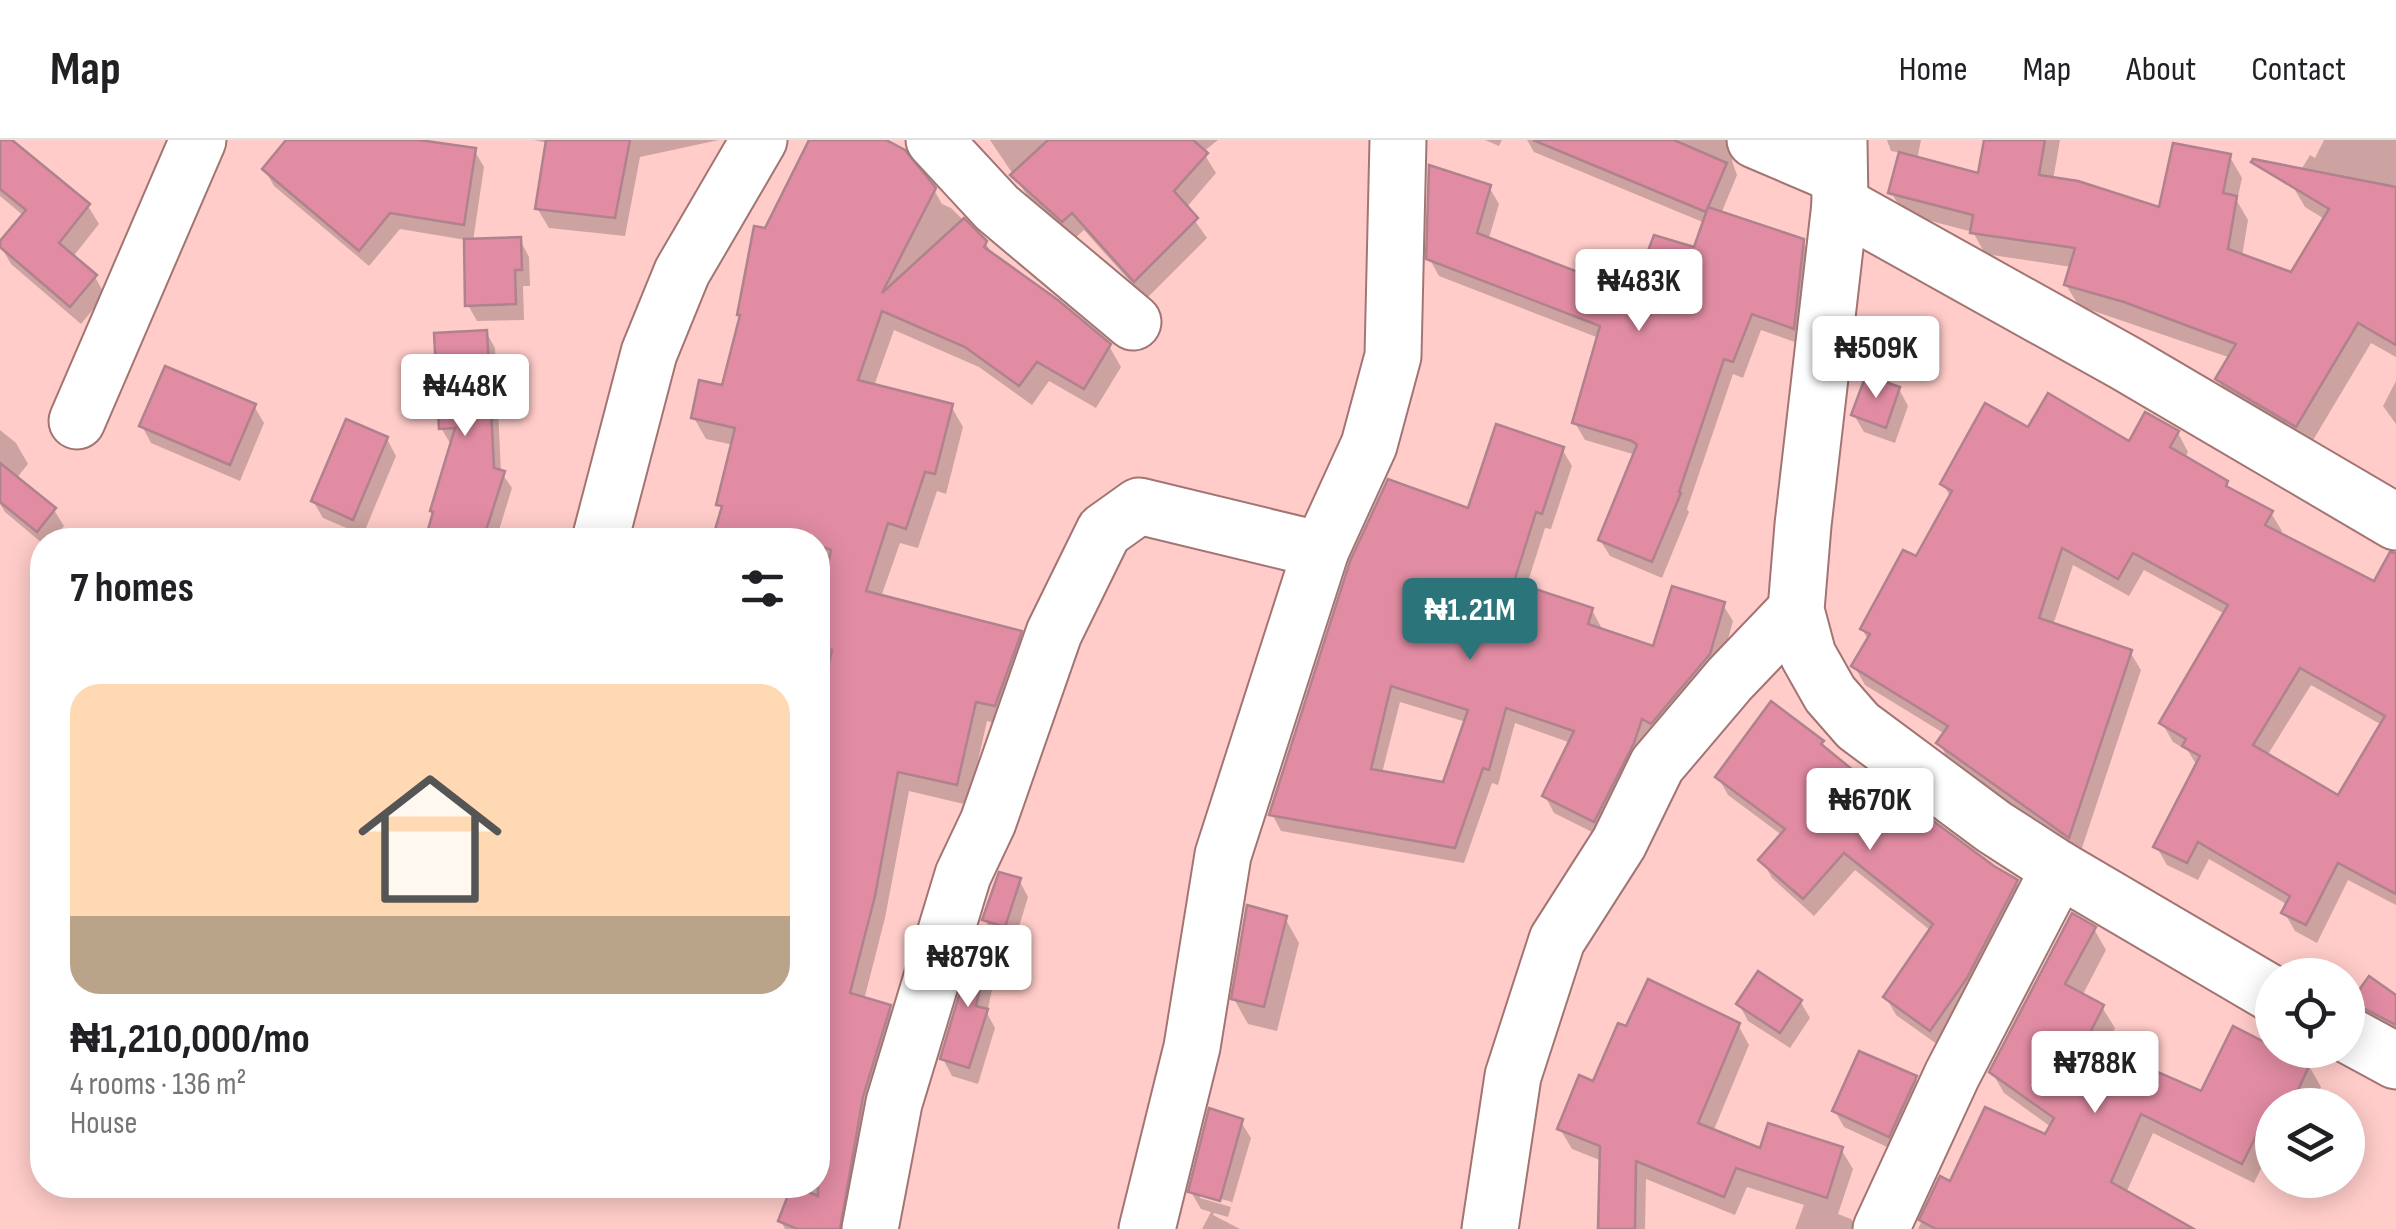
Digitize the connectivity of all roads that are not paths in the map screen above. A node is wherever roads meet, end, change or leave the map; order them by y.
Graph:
1 (198, 140) edge
2 (759, 140) edge
3 (934, 140) edge
4 (1398, 140) edge
5 (1755, 140) edge
6 (1839, 173) edge
7 (1133, 322) dead end
8 (77, 421) dead end
9 (2396, 522) edge
10 (603, 528) edge
11 (1322, 550) junction
12 (1796, 610) junction
13 (2060, 869) junction
14 (2255, 984) edge
15 (2365, 1044) edge
16 (2396, 1061) edge
17 (870, 1229) edge
18 (1147, 1229) edge
19 (1490, 1229) edge
20 (1882, 1229) edge

1 - 8 street
2 - 10 street
3 - 7 street
4 - 11 street
5 - 6 street
6 - 9 street
6 - 12 street
11 - 17 street
11 - 18 street
12 - 13 street
12 - 19 street
13 - 14 street
13 - 20 street
15 - 16 street

